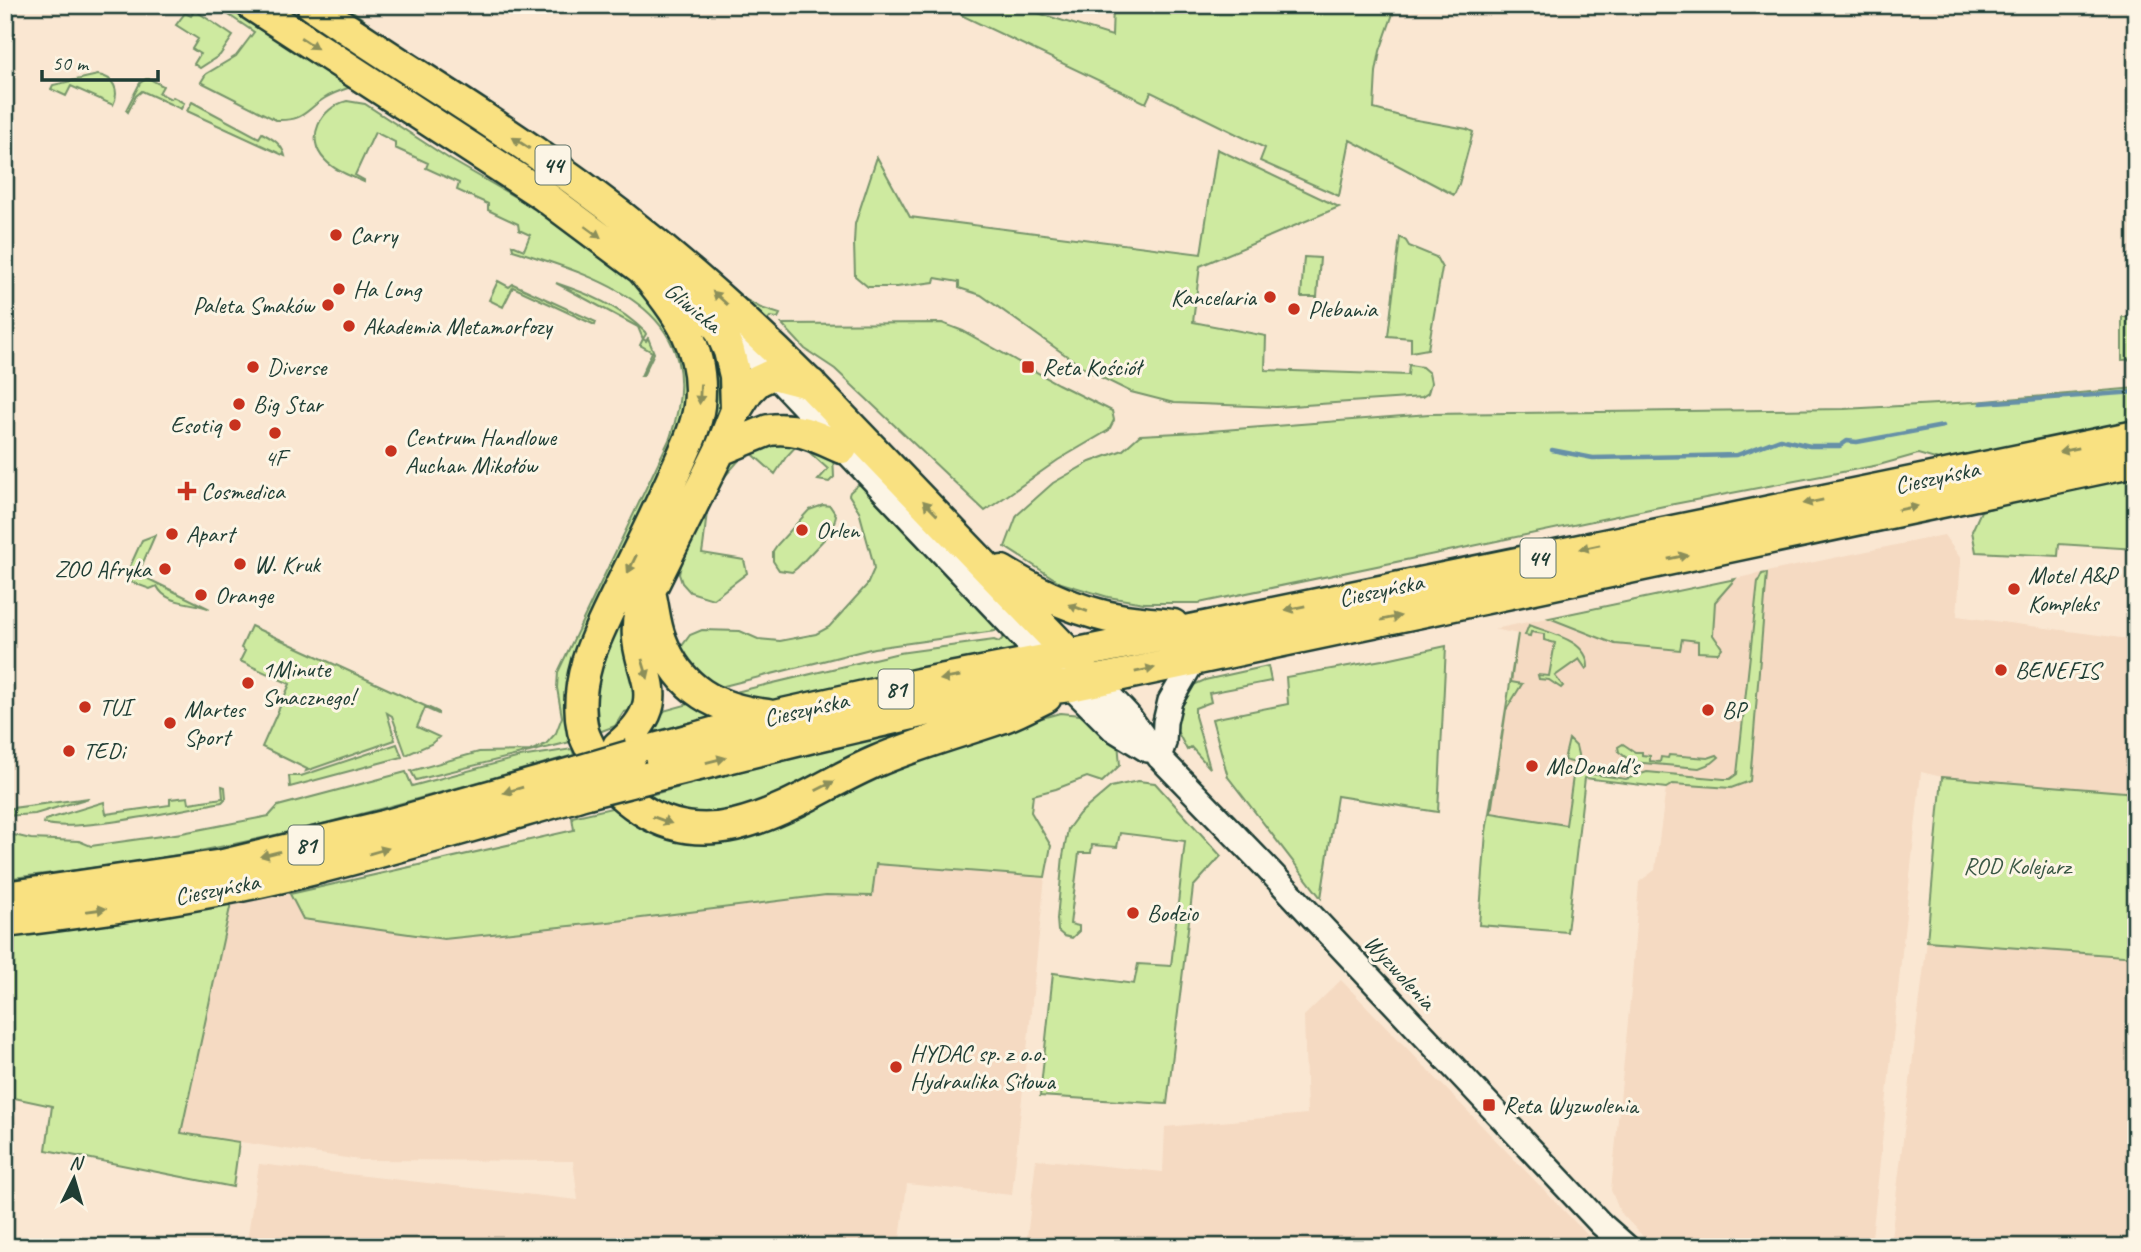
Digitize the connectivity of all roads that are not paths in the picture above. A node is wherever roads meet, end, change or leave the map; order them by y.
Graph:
1 (252, 5) edge
2 (312, 5) edge
3 (642, 269) junction
4 (719, 328) junction
5 (771, 344) junction
6 (773, 374) junction
7 (811, 384) junction
8 (736, 410) junction
9 (2136, 436) edge
10 (722, 445) junction
11 (842, 448) junction
12 (2136, 461) edge
13 (978, 557) junction
14 (650, 592) junction
15 (1196, 628) junction
16 (1057, 658) junction
17 (1194, 660) junction
18 (1083, 683) junction
19 (774, 716) junction
20 (1159, 757) junction
21 (633, 760) junction
22 (583, 782) junction
23 (5, 897) edge
24 (5, 922) edge
25 (1601, 1224) junction
26 (1611, 1247) edge
27 (1627, 1247) edge

1 -> 3 main road, Gliwicka / 44
5 -> 2 main road, Gliwicka / 44
3 - 4 main road, Gliwicka
3 -> 18 main road
4 - 6 street, Gliwicka
4 - 8 main road
5 - 6 main road
5 - 7 main road, Gliwicka / 44
6 - 7 main road
6 - 8 main road
6 - 10 main road
6 - 11 street, Gliwicka
13 -> 7 main road, Gliwicka / 44
8 - 10 main road
9 -> 15 main road, Cieszyńska / 44
10 - 11 main road
10 - 14 main road
11 - 16 street, Gliwicka
17 -> 12 main road, Cieszyńska / 44
15 -> 13 main road, 44
13 - 16 main road, Gliwicka / 44
14 - 19 main road
14 -> 21 main road
15 - 16 main road, Cieszyńska / 81
16 - 18 main road, Gliwicka / 44
16 -> 19 main road, Cieszyńska / 81
18 -> 17 main road, Cieszyńska / 44
17 - 20 street
18 - 20 street, Wyzwolenia
21 -> 18 main road, Cieszyńska / 81
19 - 21 main road, Cieszyńska / 81
20 - 25 street, Wyzwolenia
21 - 22 main road, 81, bridge
22 -> 23 main road, Cieszyńska / 81
24 -> 22 main road, Cieszyńska / 81
25 - 26 street, Wyzwolenia
25 - 27 street, Wyzwolenia

